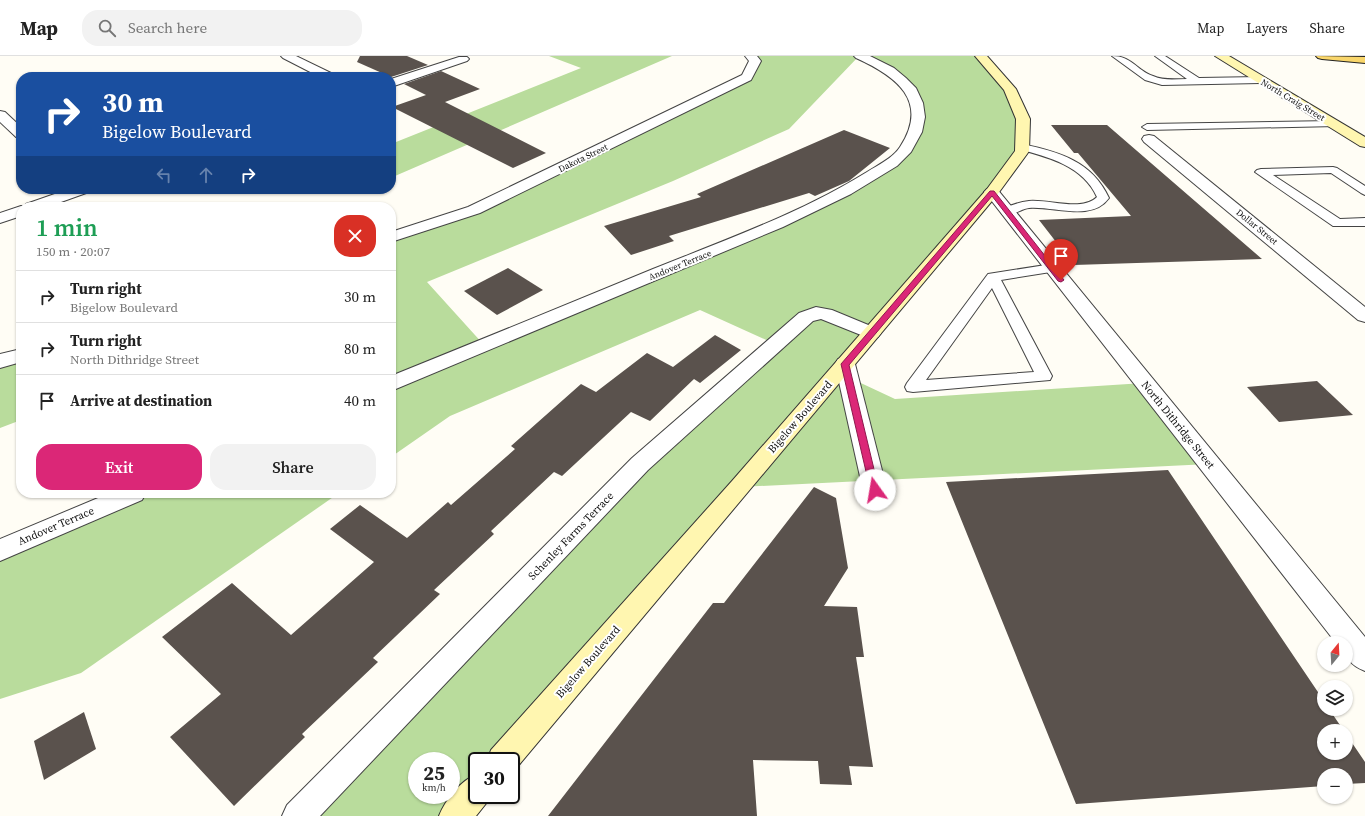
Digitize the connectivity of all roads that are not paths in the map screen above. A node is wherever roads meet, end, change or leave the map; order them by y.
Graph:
1 (287, 56) edge
2 (751, 56) edge
3 (860, 56) edge
4 (981, 56) edge
5 (1116, 56) edge
6 (1159, 56) edge
7 (1221, 56) edge
8 (1322, 56) edge
9 (460, 57) edge
10 (1365, 60) edge
11 (319, 72) edge
12 (1260, 80) junction
13 (396, 81) edge
14 (1197, 81) junction
15 (0, 115) edge
16 (1333, 124) junction
17 (16, 129) edge
18 (1148, 133) joint
19 (1365, 143) edge
20 (1022, 147) junction
21 (1365, 191) edge
22 (992, 192) junction
23 (70, 194) edge
24 (46, 202) edge
25 (1007, 212) junction
26 (16, 213) edge
27 (0, 218) edge
28 (1365, 222) edge
29 (396, 235) edge
30 (1052, 268) junction
31 (993, 277) junction
32 (1365, 316) edge
33 (871, 333) junction
34 (16, 356) edge
35 (0, 361) edge
36 (845, 364) junction
37 (396, 382) edge
38 (875, 490) dead end
39 (122, 498) edge
40 (0, 550) edge
41 (1365, 658) edge
42 (510, 752) edge
43 (468, 801) edge
44 (298, 816) edge
45 (455, 816) edge

1 - 11 street
2 - 29 street, Dakota Street
3 - 37 street, Andover Terrace
4 - 20 main road, Bigelow Boulevard
5 - 14 lane
6 - 14 lane
7 - 12 main road, North Craig Street
8 - 10 main road
9 - 13 street
12 - 14 lane
12 - 16 main road, North Craig Street
15 - 17 street
16 - 18 lane
16 - 19 main road, North Craig Street
18 - 32 street, Dollar Street
20 - 22 main road, Bigelow Boulevard
20 - 25 lane
21 - 28 lane
22 - 25 street, North Dithridge Street
22 - 33 main road, Bigelow Boulevard
23 - 24 street
25 - 30 street, North Dithridge Street
26 - 27 street
30 - 31 lane
30 - 41 street, North Dithridge Street
31 - 31 lane
33 - 36 main road, Bigelow Boulevard
33 - 44 street, Schenley Farms Terrace
34 - 35 street
36 - 38 street
36 - 42 main road, Bigelow Boulevard
39 - 40 street, Andover Terrace
43 - 45 main road

